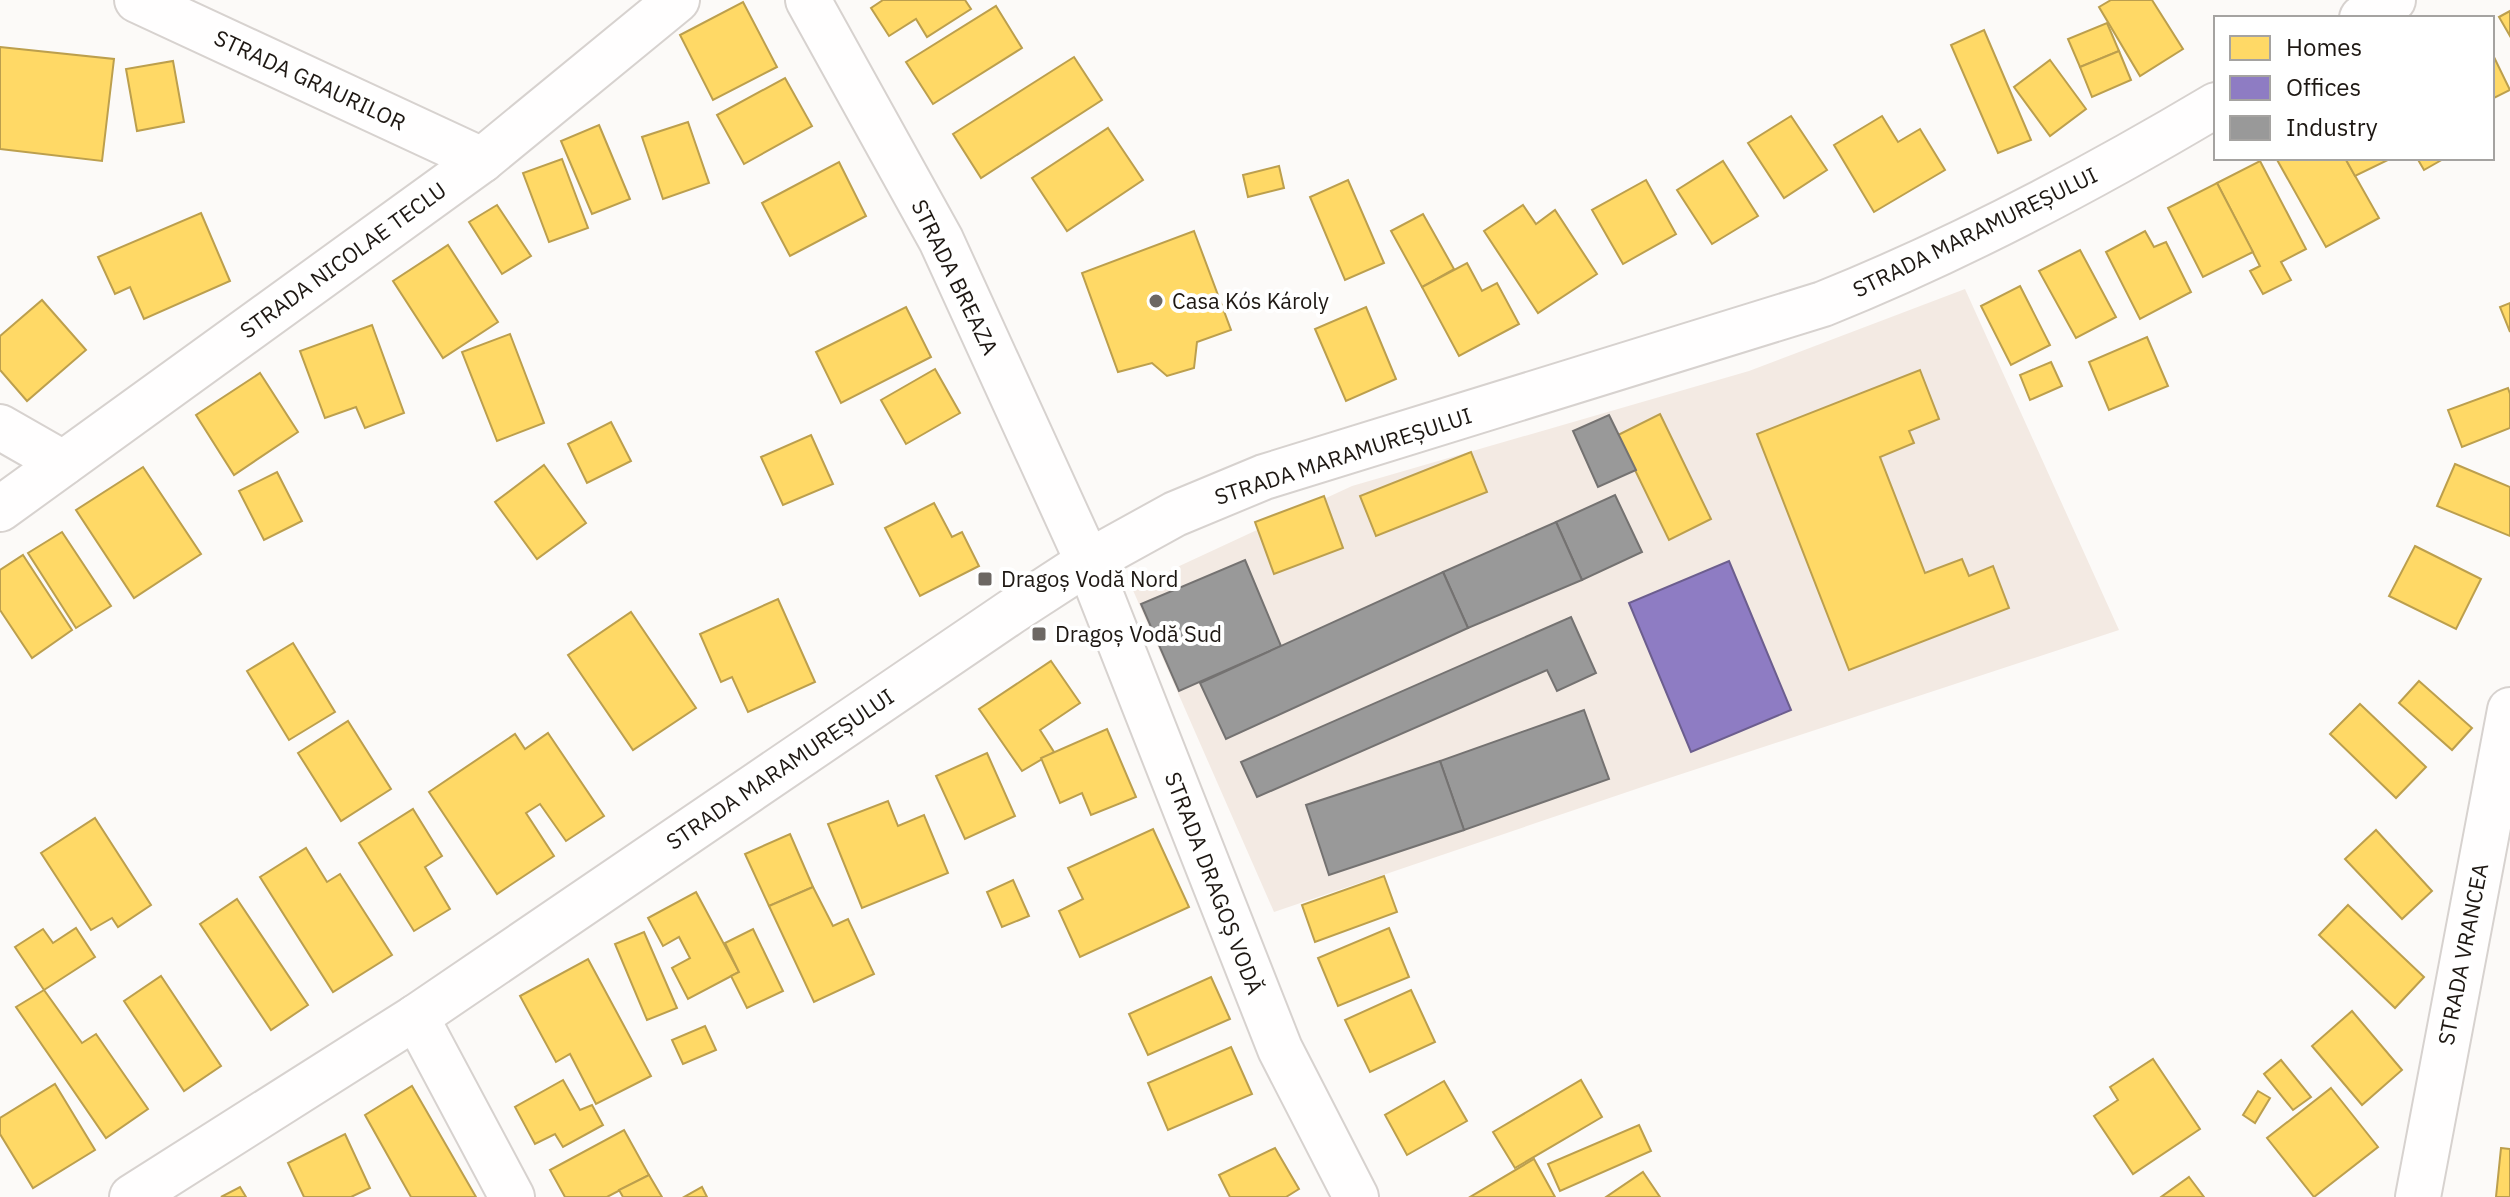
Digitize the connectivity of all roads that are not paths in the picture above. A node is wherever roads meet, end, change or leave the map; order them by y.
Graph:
1 (137, 0) edge
2 (677, 0) edge
3 (808, 0) edge
4 (2393, 0) edge
5 (2365, 16) edge
6 (2214, 106) edge
7 (482, 160) junction
8 (0, 427) edge
9 (63, 463) junction
10 (0, 509) edge
11 (1088, 562) junction
12 (2510, 710) edge
13 (416, 1017) junction
14 (132, 1197) edge
15 (512, 1197) edge
16 (1356, 1197) edge
17 (2418, 1197) edge

1 - 7 street, STRADA GRAURILOR
2 - 7 street, STRADA NICOLAE TECLU
3 - 11 street, STRADA BREAZA
4 - 5 street
6 - 11 street, STRADA MARAMUREȘULUI
7 - 9 street, STRADA NICOLAE TECLU
8 - 9 street
9 - 10 street, STRADA NICOLAE TECLU
11 - 13 street, STRADA MARAMUREȘULUI
11 - 16 street, STRADA DRAGOȘ VODĂ
12 - 17 street, STRADA VRANCEA
13 - 14 street, STRADA MARAMUREȘULUI
13 - 15 street

